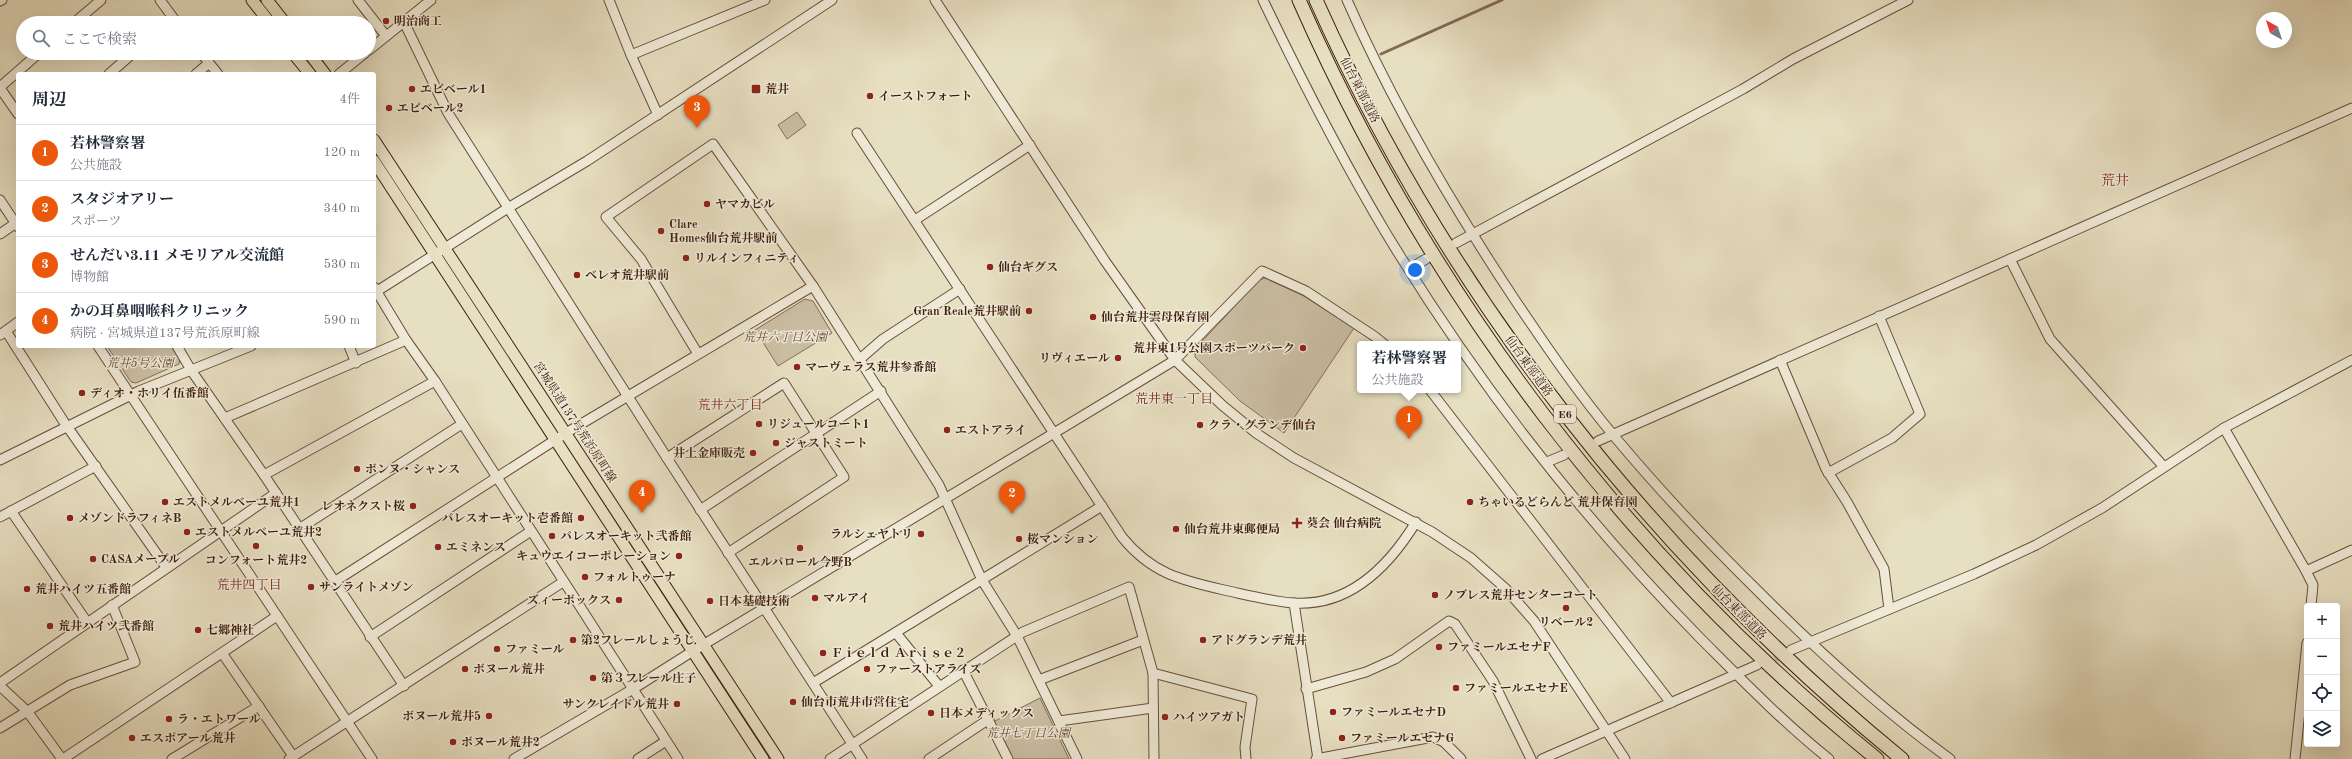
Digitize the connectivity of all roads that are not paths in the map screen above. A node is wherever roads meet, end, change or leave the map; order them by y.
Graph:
1 (101, 0) edge
2 (160, 0) edge
3 (252, 0) edge
4 (267, 0) edge
5 (358, 0) edge
6 (431, 0) edge
7 (609, 0) edge
8 (765, 0) edge
9 (832, 0) edge
10 (935, 0) edge
11 (1263, 0) edge
12 (1298, 0) edge
13 (1316, 0) edge
14 (1347, 0) edge
15 (1908, 0) edge
16 (82, 16) edge
17 (170, 16) edge
18 (265, 16) edge
19 (280, 16) edge
20 (370, 16) edge
21 (404, 22) junction
22 (376, 23) edge
23 (386, 36) junction
24 (376, 44) edge
25 (631, 55) junction
26 (31, 60) edge
27 (125, 60) edge
28 (207, 60) edge
29 (299, 60) edge
30 (314, 60) edge
31 (356, 60) edge
32 (209, 63) junction
33 (17, 72) edge
34 (111, 72) edge
35 (198, 72) edge
36 (216, 72) edge
37 (308, 72) edge
38 (323, 72) edge
39 (341, 72) edge
40 (16, 73) edge
41 (0, 87) edge
42 (2352, 108) edge
43 (16, 111) edge
44 (658, 114) junction
45 (857, 133) dead end
46 (376, 143) edge
47 (1030, 145) junction
48 (376, 164) edge
49 (0, 200) edge
50 (508, 208) junction
51 (915, 220) junction
52 (16, 224) edge
53 (16, 226) edge
54 (0, 234) edge
55 (1471, 234) junction
56 (1456, 243) dead end
57 (445, 248) junction
58 (436, 254) junction
59 (2010, 259) junction
60 (1426, 260) dead end
61 (1409, 269) junction
62 (813, 286) junction
63 (376, 290) edge
64 (960, 290) junction
65 (376, 293) edge
66 (1879, 316) junction
67 (16, 323) edge
68 (3, 333) edge
69 (406, 340) junction
70 (1380, 341) edge
71 (1456, 341) edge
72 (99, 348) edge
73 (178, 348) edge
74 (246, 348) edge
75 (350, 348) edge
76 (1461, 348) edge
77 (698, 354) junction
78 (860, 359) junction
79 (1175, 360) junction
80 (1780, 360) junction
81 (2352, 360) edge
82 (356, 363) junction
83 (191, 370) junction
84 (435, 381) junction
85 (881, 391) junction
86 (1432, 393) edge
87 (130, 395) junction
88 (627, 397) junction
89 (225, 418) junction
90 (462, 424) junction
91 (68, 427) junction
92 (2224, 428) junction
93 (566, 433) junction
94 (816, 433) junction
95 (1054, 433) junction
96 (1613, 435) junction
97 (556, 440) junction
98 (1598, 441) dead end
99 (1564, 455) dead end
100 (667, 458) junction
101 (0, 460) edge
102 (1547, 462) junction
103 (96, 466) junction
104 (2164, 467) junction
105 (1828, 473) junction
106 (264, 475) junction
107 (496, 477) junction
108 (276, 493) junction
109 (945, 499) junction
110 (1102, 506) junction
111 (700, 510) junction
112 (11, 511) junction
113 (0, 517) edge
114 (1416, 522) junction
115 (299, 529) junction
116 (530, 531) junction
117 (220, 532) junction
118 (2352, 550) edge
119 (728, 553) junction
120 (166, 567) junction
121 (2306, 571) junction
122 (982, 580) junction
123 (334, 582) junction
124 (563, 582) junction
125 (1294, 603) junction
126 (2311, 603) edge
127 (112, 605) junction
128 (764, 608) junction
129 (1889, 609) junction
130 (277, 616) junction
131 (87, 622) junction
132 (896, 633) junction
133 (1017, 636) junction
134 (370, 637) junction
135 (1143, 640) junction
136 (1809, 642) junction
137 (704, 644) junction
138 (693, 650) junction
139 (1791, 650) tunnel mouth
140 (222, 653) junction
141 (1757, 665) tunnel mouth
142 (963, 670) junction
143 (2304, 672) edge
144 (1153, 673) junction
145 (1736, 674) junction
146 (1040, 680) junction
147 (813, 683) junction
148 (0, 684) edge
149 (404, 686) junction
150 (939, 686) junction
151 (633, 689) junction
152 (1306, 689) junction
153 (1671, 703) junction
154 (260, 706) junction
155 (1154, 708) junction
156 (27, 711) junction
157 (989, 719) junction
158 (1059, 721) junction
159 (348, 723) junction
160 (0, 728) edge
161 (1606, 730) junction
162 (666, 741) junction
163 (852, 744) junction
164 (291, 758) edge
165 (63, 759) edge
166 (172, 759) edge
167 (372, 759) edge
168 (514, 759) edge
169 (638, 759) edge
170 (678, 759) edge
171 (763, 759) edge
172 (778, 759) edge
173 (830, 759) edge
174 (862, 759) edge
175 (929, 759) edge
176 (1008, 759) edge
177 (1077, 759) edge
178 (1154, 759) edge
179 (1246, 759) edge
180 (1317, 759) edge
181 (1461, 759) edge
182 (1532, 759) edge
183 (1542, 759) edge
184 (1625, 759) edge
185 (1829, 759) edge
186 (1877, 759) edge
187 (1902, 759) edge
188 (1950, 759) edge
189 (2295, 759) edge

1 - 16 street
2 - 17 street
3 - 18 main road
4 - 19 main road
5 - 20 street
6 - 21 street
7 - 25 street
8 - 25 street
9 - 44 street
10 - 47 street
11 - 61 street
12 - 186 highway, 仙台東部道路 / E6
13 - 187 highway, 仙台東部道路 / E6
14 - 55 street
15 - 55 street
21 - 23 street
21 - 50 street
22 - 23 street
23 - 24 street
25 - 44 street
26 - 33 street
27 - 34 street
28 - 32 street
29 - 37 main road
30 - 38 main road
31 - 39 street
32 - 35 street
32 - 36 street
40 - 41 street
41 - 43 street
42 - 59 street
44 - 50 street
45 - 51 street
46 - 57 main road, 宮城県道137号荒浜原町線
47 - 51 street
47 - 79 street
48 - 58 main road, 宮城県道137号荒浜原町線
49 - 52 street
50 - 57 street
50 - 88 street
51 - 64 street
53 - 54 street
55 - 56 street
55 - 96 street
57 - 58 street
57 - 93 main road, 宮城県道137号荒浜原町線
58 - 63 street
58 - 97 main road, 宮城県道137号荒浜原町線
59 - 66 street
59 - 104 street
60 - 61 street
61 - 71 street
62 - 77 street
62 - 77 street
62 - 78 street
64 - 78 street
64 - 95 street
65 - 69 street
66 - 80 street
66 - 105 street
67 - 68 street
68 - 91 street
69 - 82 street
69 - 84 street
70 - 79 street
72 - 87 street
73 - 83 street
74 - 83 street
75 - 82 street
76 - 102 street
77 - 88 street
78 - 85 street
79 - 95 street
79 - 114 street
80 - 96 street
80 - 105 street
81 - 92 street
82 - 89 street
83 - 87 street
83 - 89 street
84 - 90 street
84 - 106 street
85 - 94 street
85 - 109 street
86 - 153 street
87 - 91 street
87 - 117 street
88 - 93 street
88 - 100 street
89 - 106 street
90 - 107 street
90 - 115 street
91 - 101 street
91 - 103 street
92 - 104 street
92 - 121 street
93 - 97 street
93 - 137 main road, 宮城県道137号荒浜原町線
94 - 100 street
94 - 111 street
94 - 119 street
95 - 109 street
95 - 110 street
96 - 98 street
96 - 136 street
97 - 107 street
97 - 138 main road, 宮城県道137号荒浜原町線
99 - 102 street
100 - 111 street
102 - 145 street
103 - 112 street
103 - 120 street
104 - 129 street
105 - 129 street
106 - 108 street
107 - 116 street
107 - 123 street
108 - 115 street
108 - 117 street
109 - 122 street
109 - 128 street
110 - 122 street
110 - 125 street
111 - 119 street
112 - 113 street
112 - 131 street
114 - 125 street
114 - 161 street
115 - 123 street
116 - 124 street
116 - 134 street
117 - 120 street
117 - 130 street
118 - 121 street
119 - 128 street
120 - 127 street
121 - 126 street
122 - 132 street
122 - 133 street
123 - 134 street
124 - 149 street
124 - 151 street
125 - 152 street
127 - 131 street
127 - 156 street
128 - 137 street
128 - 147 street
129 - 136 street
130 - 140 street
130 - 159 street
131 - 148 street
132 - 147 street
132 - 150 street
133 - 135 street
133 - 142 street
133 - 146 street
134 - 149 street
135 - 144 street
135 - 146 street
136 - 139 street
136 - 188 street
137 - 138 street
137 - 172 main road, 宮城県道137号荒浜原町線
138 - 151 street
138 - 171 main road, 宮城県道137号荒浜原町線
140 - 154 street
140 - 165 street
141 - 145 street
142 - 150 street
142 - 157 street
143 - 189 street
144 - 155 street
144 - 179 street
145 - 153 street
145 - 185 street
146 - 158 street
147 - 163 street
148 - 156 street
149 - 159 street
150 - 163 street
151 - 162 street
151 - 168 street
152 - 180 street
152 - 182 street
153 - 161 street
154 - 164 street
154 - 166 street
155 - 158 street
155 - 178 street
156 - 160 street
156 - 165 street
157 - 175 street
157 - 176 street
158 - 177 street
159 - 164 street
159 - 167 street
161 - 183 street
161 - 184 street
162 - 169 street
162 - 170 street
163 - 173 street
163 - 174 street
180 - 181 street

